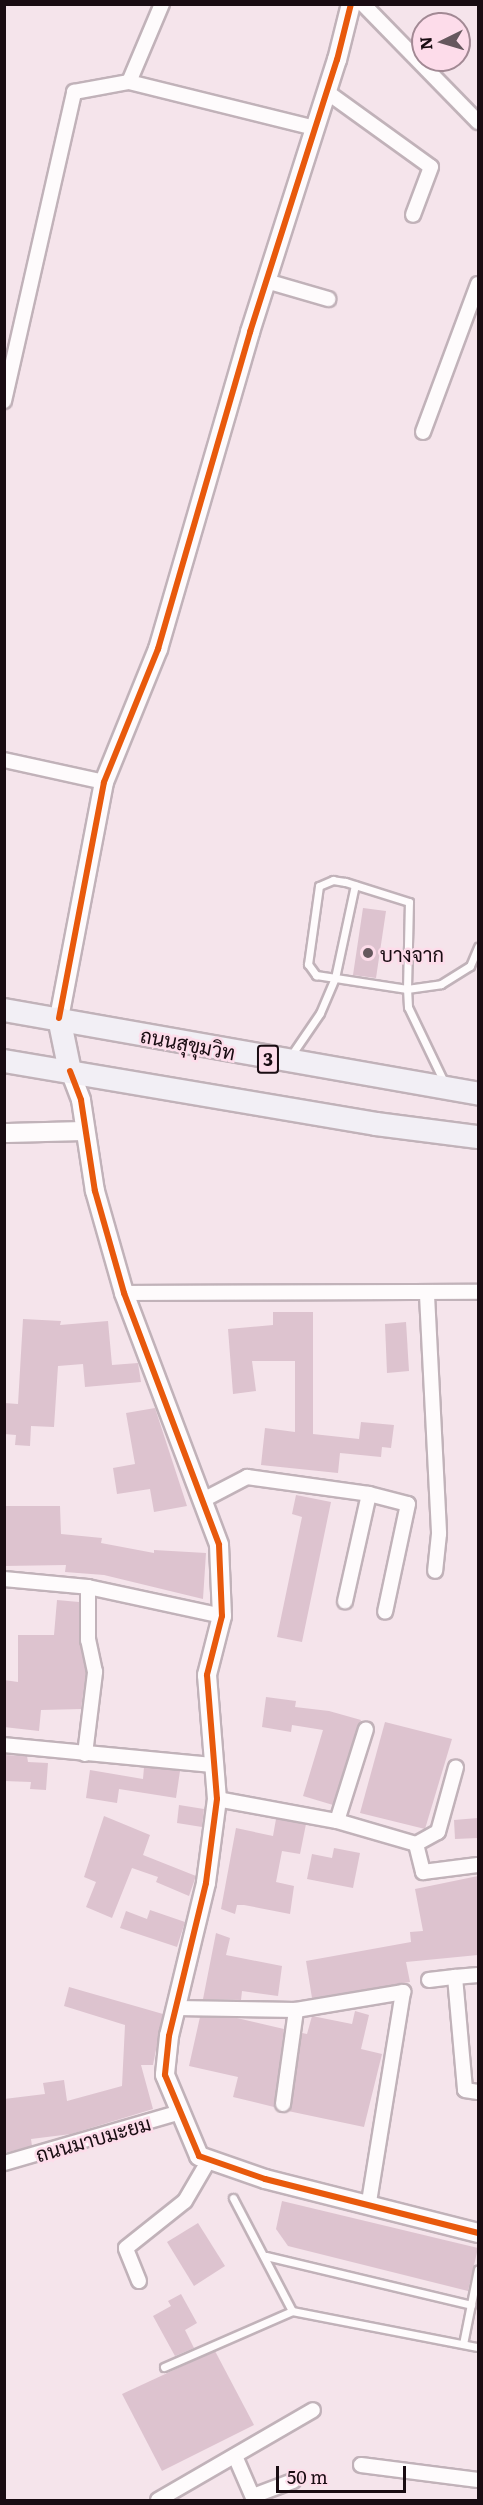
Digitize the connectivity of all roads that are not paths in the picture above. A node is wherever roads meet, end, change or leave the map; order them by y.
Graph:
1 (162, 4) edge
2 (351, 4) edge
3 (363, 4) edge
4 (129, 82) junction
5 (327, 92) junction
6 (478, 122) edge
7 (315, 128) junction
8 (413, 215) dead end
9 (266, 281) junction
10 (478, 284) edge
11 (328, 300) dead end
12 (4, 401) edge
13 (423, 432) dead end
14 (4, 760) edge
15 (104, 782) junction
16 (355, 885) junction
17 (478, 947) edge
18 (335, 978) junction
19 (406, 989) junction
20 (4, 1010) edge
21 (59, 1018) junction
22 (4, 1061) edge
23 (287, 1062) junction
24 (70, 1071) junction
25 (447, 1090) junction
26 (478, 1094) edge
27 (84, 1131) junction
28 (4, 1133) edge
29 (478, 1137) edge
30 (478, 1292) edge
31 (124, 1293) junction
32 (427, 1295) junction
33 (369, 1494) junction
34 (204, 1500) junction
35 (435, 1571) dead end
36 (4, 1579) edge
37 (88, 1587) junction
38 (345, 1601) dead end
39 (385, 1612) dead end
40 (222, 1616) junction
41 (366, 1729) dead end
42 (4, 1745) edge
43 (85, 1754) junction
44 (213, 1765) junction
45 (456, 1767) dead end
46 (217, 1799) junction
47 (337, 1821) junction
48 (416, 1844) junction
49 (478, 1864) edge
50 (478, 1975) edge
51 (455, 1977) junction
52 (429, 1980) dead end
53 (177, 2008) junction
54 (296, 2010) junction
55 (478, 2092) edge
56 (283, 2104) dead end
57 (181, 2112) junction
58 (209, 2160) junction
59 (4, 2163) edge
60 (233, 2198) dead end
61 (369, 2203) junction
62 (478, 2233) edge
63 (266, 2256) junction
64 (478, 2269) edge
65 (140, 2281) dead end
66 (471, 2305) junction
67 (292, 2311) junction
68 (463, 2343) junction
69 (478, 2347) edge
70 (164, 2367) dead end
71 (314, 2410) dead end
72 (235, 2456) junction
73 (361, 2465) dead end
74 (478, 2480) edge
75 (293, 2481) dead end
76 (253, 2498) edge
77 (158, 2500) edge

1 - 4 street
2 - 5 street
3 - 6 street
4 - 7 street
4 - 12 street
5 - 7 street
5 - 8 street
7 - 9 street
9 - 11 street
9 - 15 street
10 - 13 street
14 - 15 street
15 - 21 street
16 - 18 lane
16 - 18 lane
16 - 19 lane
17 - 19 lane
18 - 19 lane
18 - 23 lane
19 - 25 lane
20 - 21 main road, ถนนสุขุมวิท / 3
21 - 23 main road, ถนนสุขุมวิท / 3
21 - 24 main road
22 - 24 main road
23 - 25 main road, ถนนสุขุมวิท / 3
24 - 27 street
24 - 29 main road
25 - 26 main road, ถนนสุขุมวิท / 3
27 - 28 street
27 - 31 street
30 - 32 street
31 - 32 street
31 - 34 street
32 - 35 street
33 - 34 street
33 - 38 street
33 - 39 street
34 - 40 street
36 - 37 street
37 - 40 street
37 - 43 street
40 - 44 street
41 - 47 street
42 - 43 street
43 - 44 street
44 - 46 street
45 - 48 street
46 - 47 street
46 - 53 street
47 - 48 street
48 - 49 street
50 - 51 street
51 - 52 street
51 - 55 street
53 - 54 street
53 - 57 street
54 - 56 street
54 - 61 street
57 - 58 street
57 - 59 street, ถนนมาบมะยม
58 - 61 street
58 - 65 street
60 - 63 lane
61 - 62 street
63 - 66 lane
63 - 67 lane
64 - 66 lane
66 - 68 lane
67 - 68 lane
67 - 70 lane
68 - 69 lane
71 - 72 street
72 - 76 street
72 - 77 street
73 - 74 street
75 - 76 street

